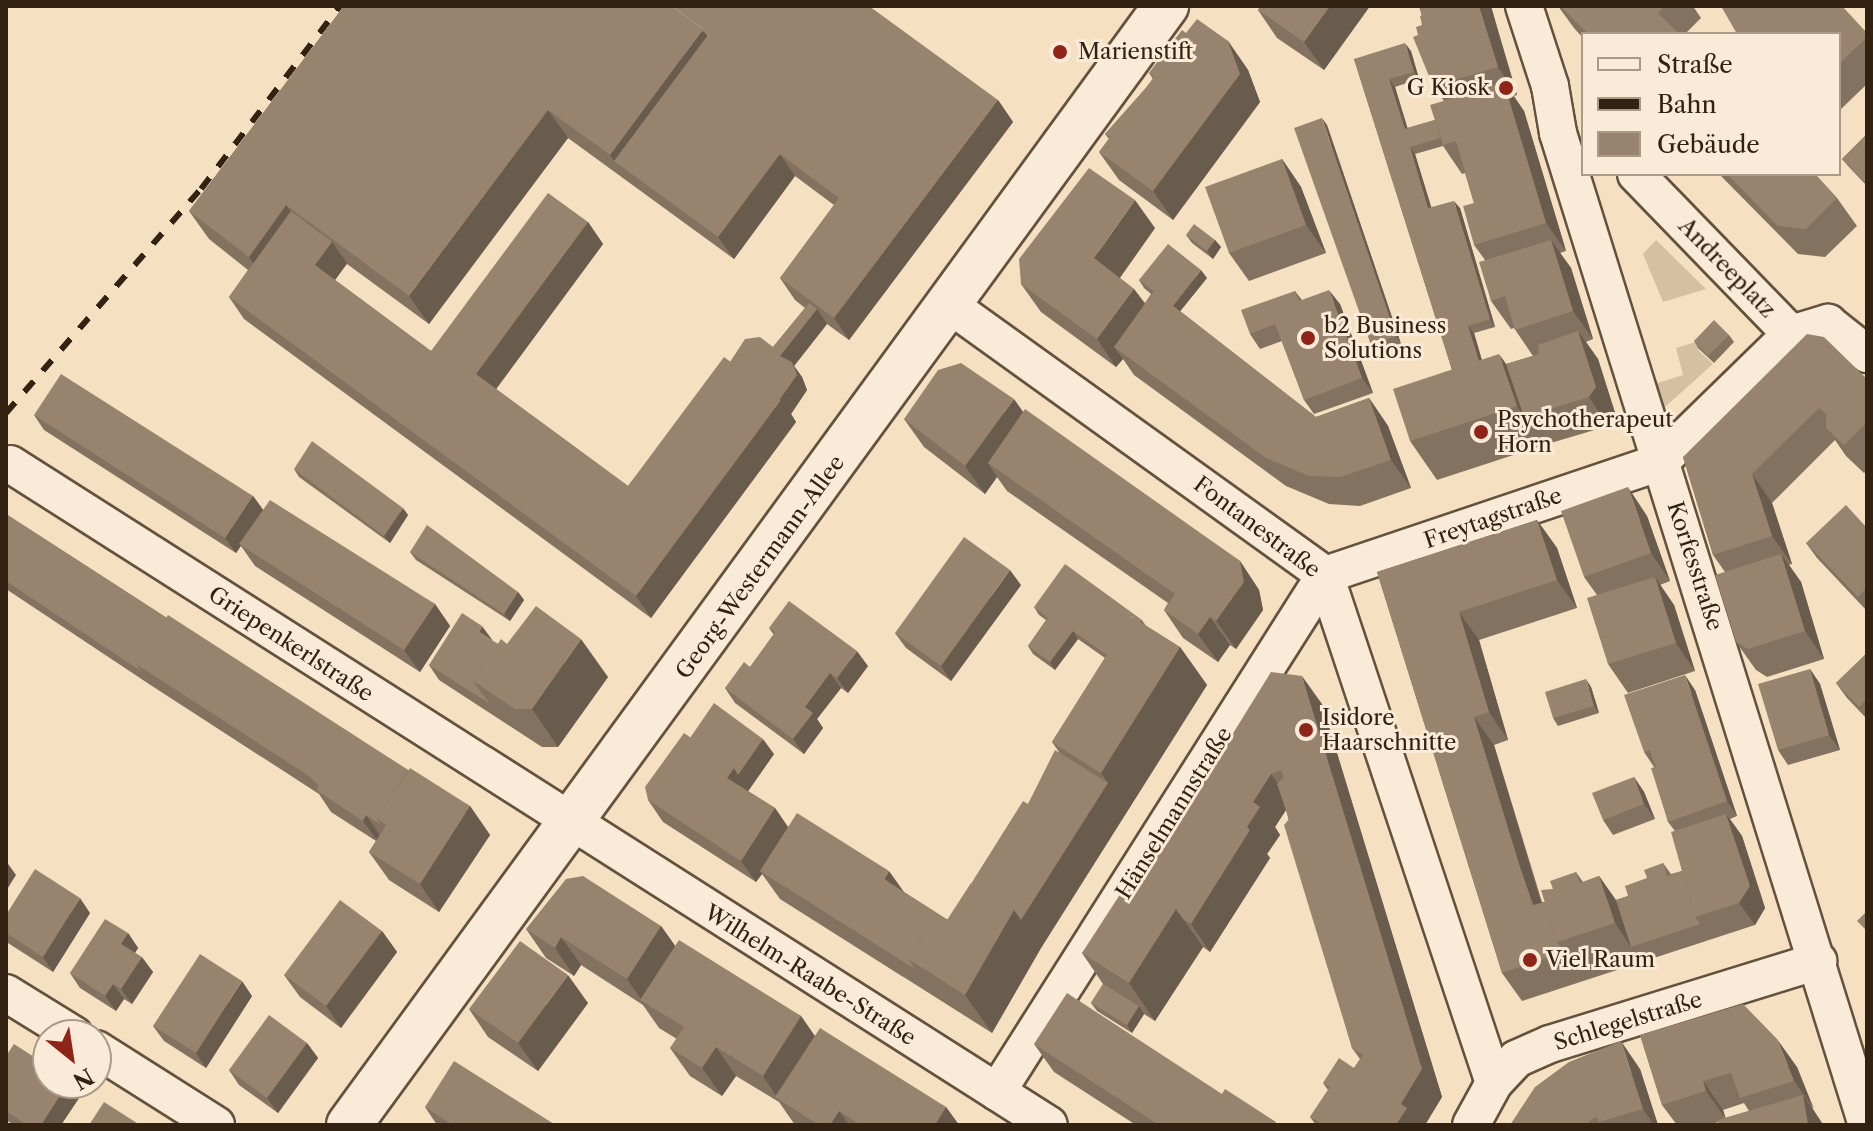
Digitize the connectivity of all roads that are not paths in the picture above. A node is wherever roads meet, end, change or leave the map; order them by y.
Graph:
1 (1166, 6) edge
2 (1524, 6) edge
3 (1550, 86) junction
4 (1581, 118) edge
5 (1638, 176) edge
6 (951, 306) junction
7 (1791, 334) junction
8 (1867, 354) edge
9 (1660, 462) junction
10 (10, 464) dead end
11 (1325, 575) junction
12 (572, 824) junction
13 (1818, 961) junction
14 (6, 993) edge
15 (48, 1019) edge
16 (112, 1059) edge
17 (1494, 1083) junction
18 (997, 1092) junction
19 (216, 1125) edge
20 (349, 1125) edge
21 (1049, 1125) edge
22 (1471, 1125) edge
23 (1867, 1125) edge

1 - 6 street, Georg-Westermann-Allee
2 - 3 street, Korfesstraße
3 - 4 street
3 - 9 street, Korfesstraße
5 - 7 street, Andreeplatz
6 - 11 street, Fontanestraße
6 - 12 street, Georg-Westermann-Allee
7 - 8 street
7 - 9 street, Andreeplatz
9 - 11 street, Freytagstraße
9 - 13 street, Korfesstraße
10 - 12 street, Griepenkerlstraße
11 - 17 street, Fontanestraße
11 - 18 street, Hänselmannstraße
12 - 18 street, Wilhelm-Raabe-Straße
12 - 20 street, Georg-Westermann-Allee
13 - 17 street, Schlegelstraße
13 - 23 street, Korfesstraße
14 - 15 street
16 - 19 street
17 - 22 street, Schlegelstraße
18 - 21 street, Wilhelm-Raabe-Straße

